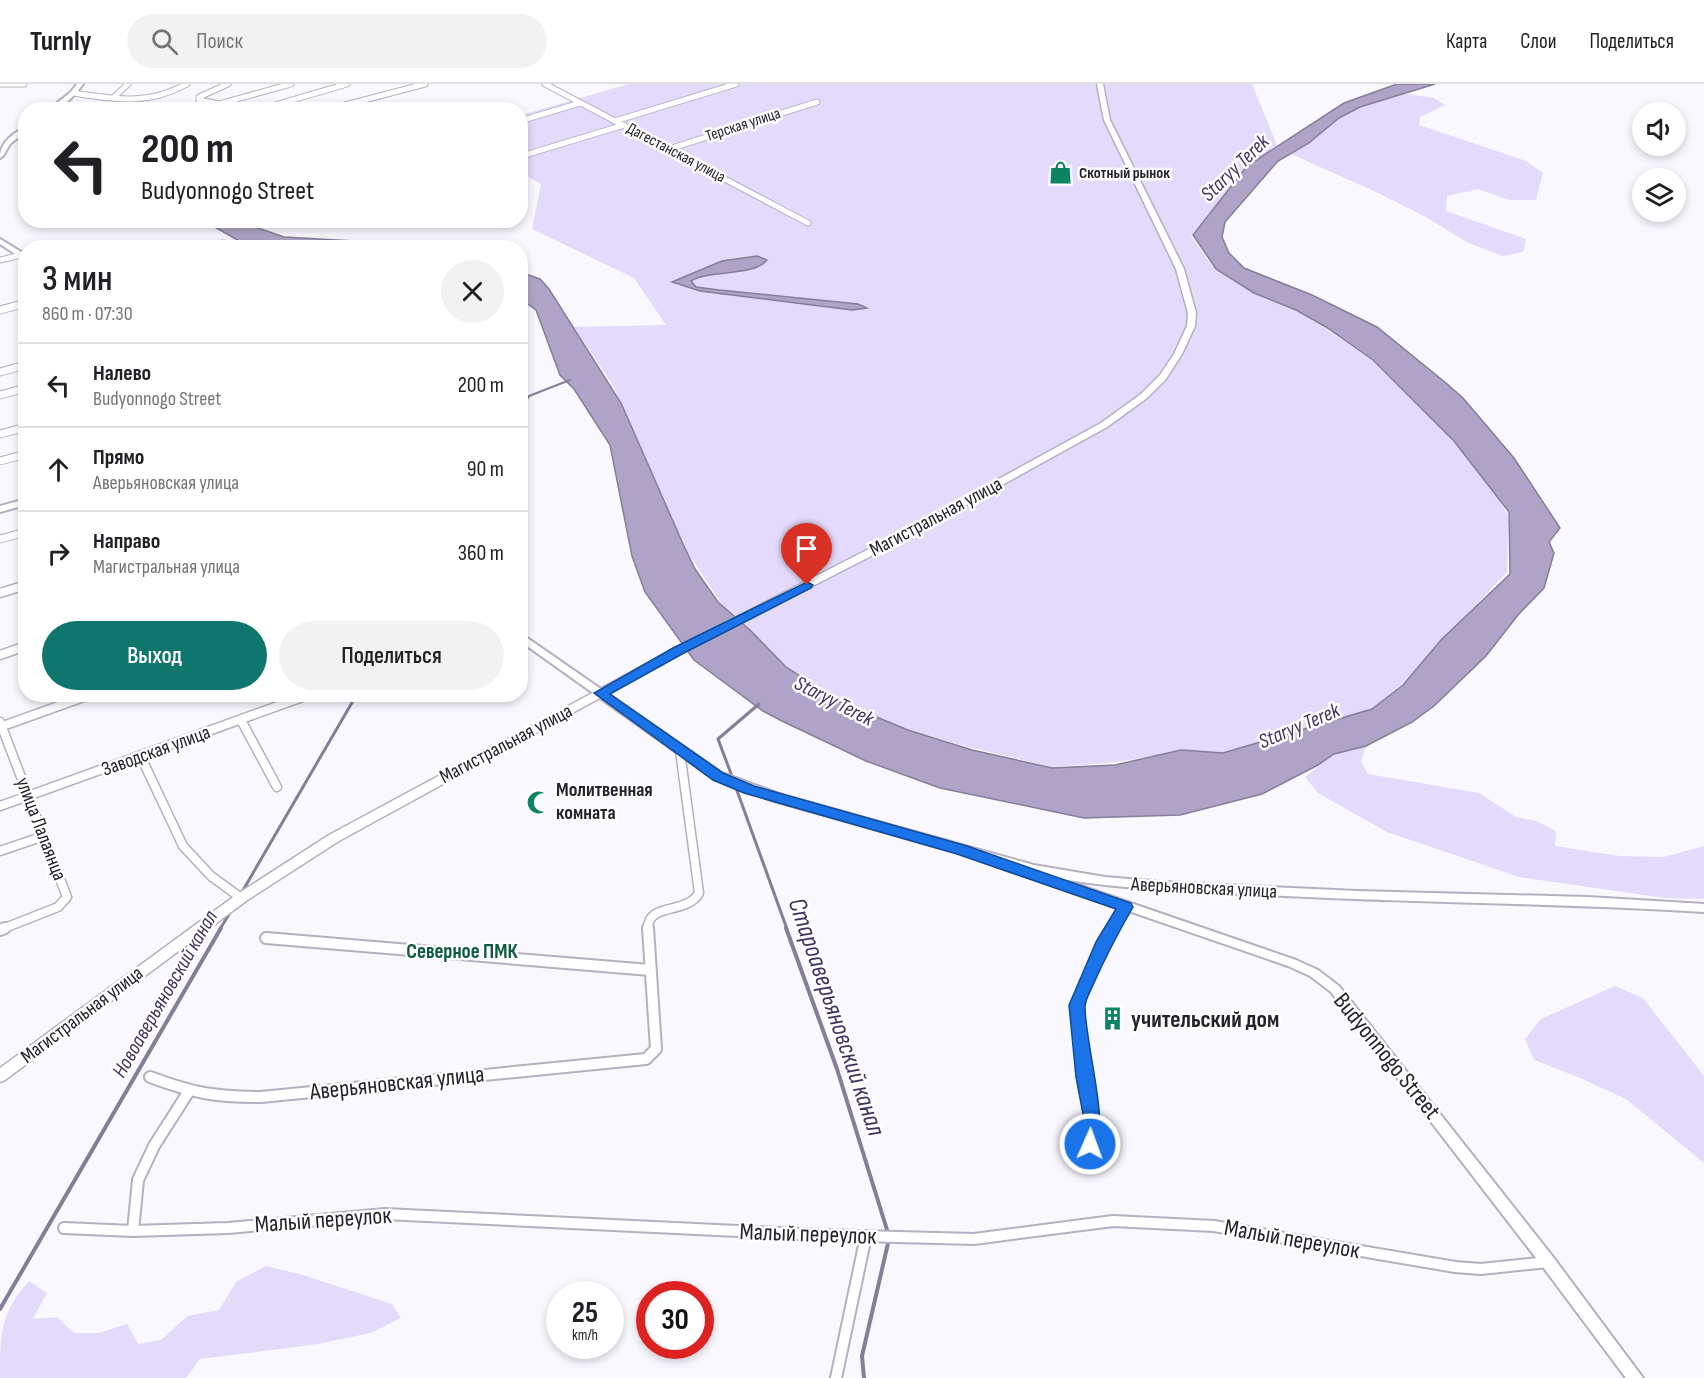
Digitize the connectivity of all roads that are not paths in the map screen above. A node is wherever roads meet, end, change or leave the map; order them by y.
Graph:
1 (0, 84) edge
2 (24, 84) edge
3 (80, 84) edge
4 (128, 84) edge
5 (186, 84) edge
6 (228, 84) edge
7 (291, 84) edge
8 (347, 84) edge
9 (425, 84) edge
10 (545, 84) edge
11 (736, 84) edge
12 (1100, 84) edge
13 (73, 93) junction
14 (113, 98) junction
15 (61, 102) edge
16 (209, 102) edge
17 (226, 102) edge
18 (285, 102) edge
19 (357, 102) edge
20 (817, 102) dead end
21 (580, 103) junction
22 (528, 119) edge
23 (615, 121) junction
24 (624, 125) junction
25 (18, 133) edge
26 (3, 143) edge
27 (669, 149) junction
28 (528, 154) edge
29 (0, 156) edge
30 (808, 223) dead end
31 (0, 241) edge
32 (18, 254) edge
33 (18, 258) edge
34 (0, 260) edge
35 (18, 305) edge
36 (0, 310) edge
37 (18, 367) edge
38 (0, 372) edge
39 (18, 390) edge
40 (0, 395) edge
41 (18, 429) edge
42 (0, 434) edge
43 (18, 456) edge
44 (0, 461) edge
45 (18, 504) edge
46 (0, 509) edge
47 (18, 534) edge
48 (0, 539) edge
49 (18, 587) edge
50 (0, 593) edge
51 (528, 642) edge
52 (18, 649) edge
53 (0, 655) edge
54 (601, 693) junction
55 (69, 702) edge
56 (289, 702) edge
57 (241, 720) junction
58 (1, 725) edge
59 (680, 751) junction
60 (141, 757) junction
61 (277, 787) dead end
62 (28, 796) junction
63 (0, 806) edge
64 (44, 836) junction
65 (0, 851) edge
66 (1002, 862) junction
67 (241, 898) junction
68 (1125, 907) junction
69 (1704, 908) edge
70 (0, 930) edge
71 (266, 938) dead end
72 (650, 970) junction
73 (0, 1076) edge
74 (150, 1077) dead end
75 (189, 1091) junction
76 (1090, 1144) dead end
77 (64, 1228) dead end
78 (133, 1231) junction
79 (866, 1236) junction
80 (1548, 1262) junction
81 (836, 1378) edge
82 (1635, 1378) edge

1 - 2 street
3 - 13 street
4 - 14 street
5 - 14 street
6 - 16 street
7 - 17 street
8 - 18 street
9 - 19 street
10 - 21 street, Дагестанская улица
11 - 23 street
12 - 54 main road, Магистральная улица
13 - 14 street
13 - 15 street
20 - 27 street, Терская улица
21 - 22 street
21 - 23 street, Дагестанская улица
23 - 24 street, Дагестанская улица
24 - 27 street, Дагестанская улица
24 - 28 street
25 - 26 street
26 - 29 street
27 - 30 street, Дагестанская улица
31 - 32 street
33 - 34 street
35 - 36 street
37 - 38 street
39 - 40 street
41 - 42 street
43 - 44 street
45 - 46 street
47 - 48 street
49 - 50 street
51 - 54 street, Аверьяновская улица
52 - 53 street
54 - 59 street, Аверьяновская улица
54 - 67 main road, Магистральная улица
55 - 58 street
56 - 57 street, Заводская улица
57 - 60 street, Заводская улица
57 - 61 street
58 - 62 street, улица Лалаянца
59 - 66 street, Аверьяновская улица
59 - 72 street
60 - 62 street, Заводская улица
60 - 67 street
62 - 63 street, Заводская улица
62 - 64 street, улица Лалаянца
64 - 65 street
64 - 70 street, улица Лалаянца
66 - 68 street, Budyonnogo Street
66 - 69 street, Аверьяновская улица
67 - 73 main road, Магистральная улица
68 - 76 street
68 - 80 street, Budyonnogo Street
71 - 72 street
72 - 75 street, Аверьяновская улица
74 - 75 street, Аверьяновская улица
75 - 78 street
77 - 78 street, Малый переулок
78 - 79 street, Малый переулок
79 - 80 street, Малый переулок
79 - 81 street
80 - 82 street, Budyonnogo Street

